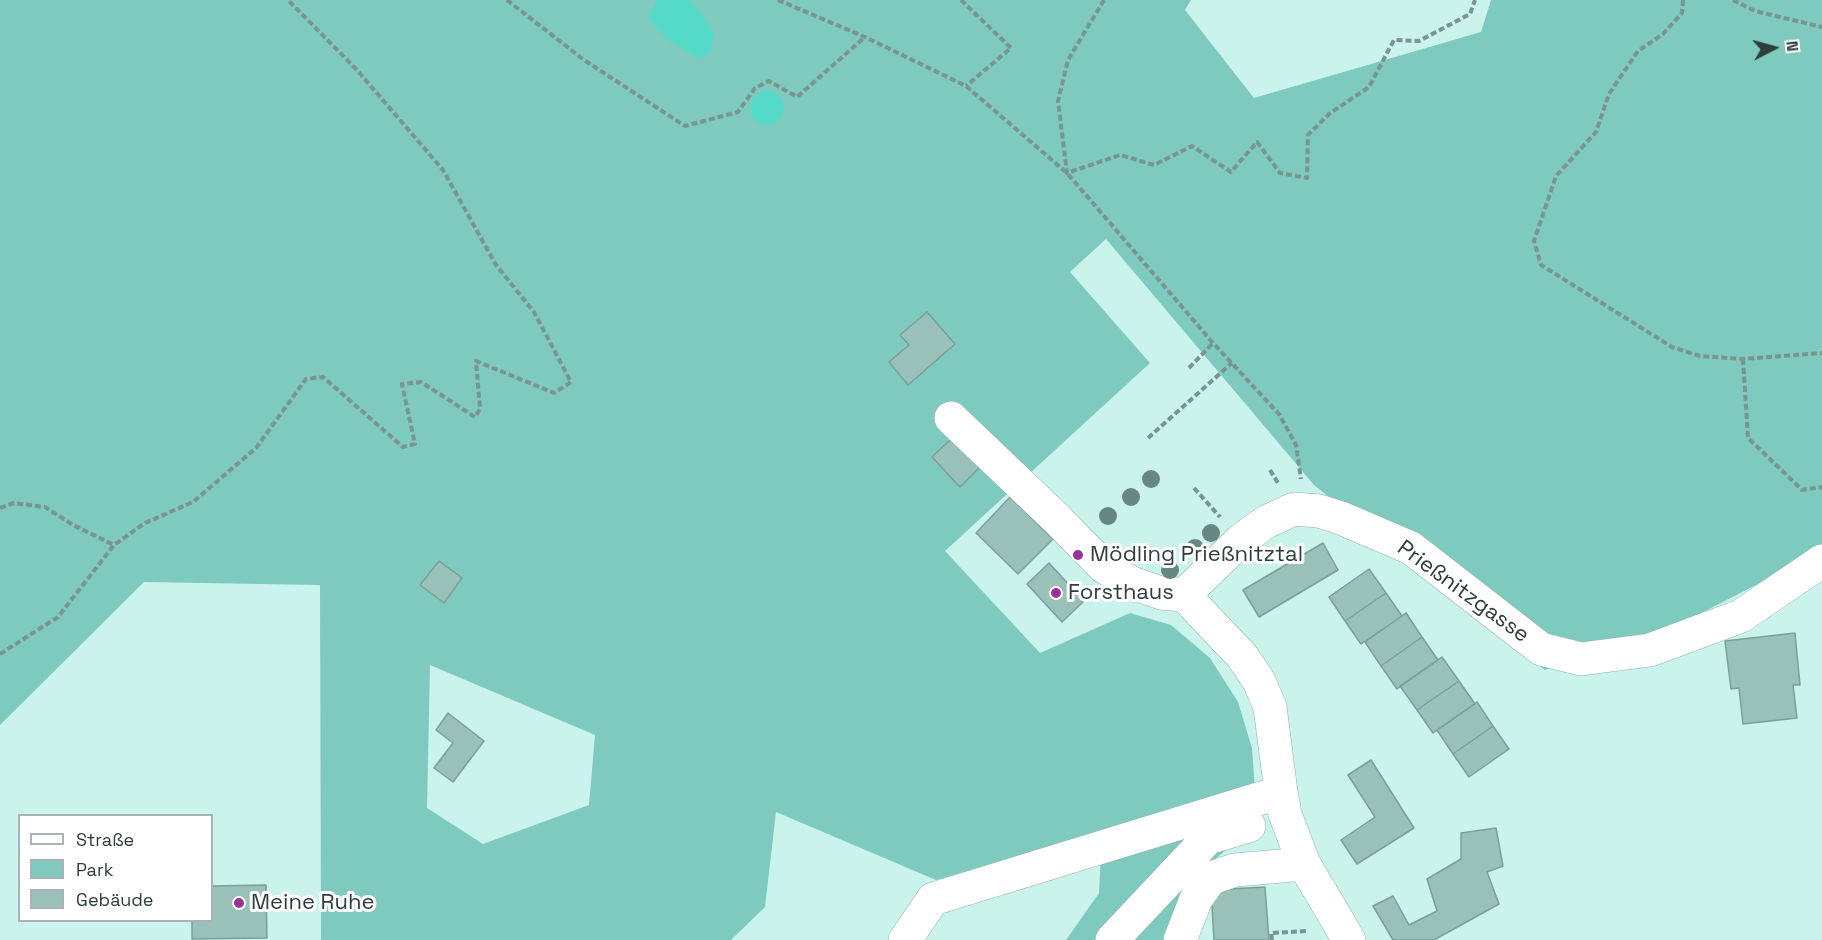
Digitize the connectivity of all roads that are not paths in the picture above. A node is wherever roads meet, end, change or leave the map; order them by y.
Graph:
1 (951, 418) dead end
2 (1822, 561) edge
3 (1184, 595) junction
4 (1283, 803) junction
5 (1304, 864) junction
6 (905, 940) edge
7 (1112, 940) edge
8 (1180, 940) edge
9 (1349, 940) edge

1 - 3 street
2 - 3 street, Prießnitzgasse
3 - 4 street
4 - 5 street
4 - 6 street
4 - 7 street
5 - 8 street
5 - 9 street

